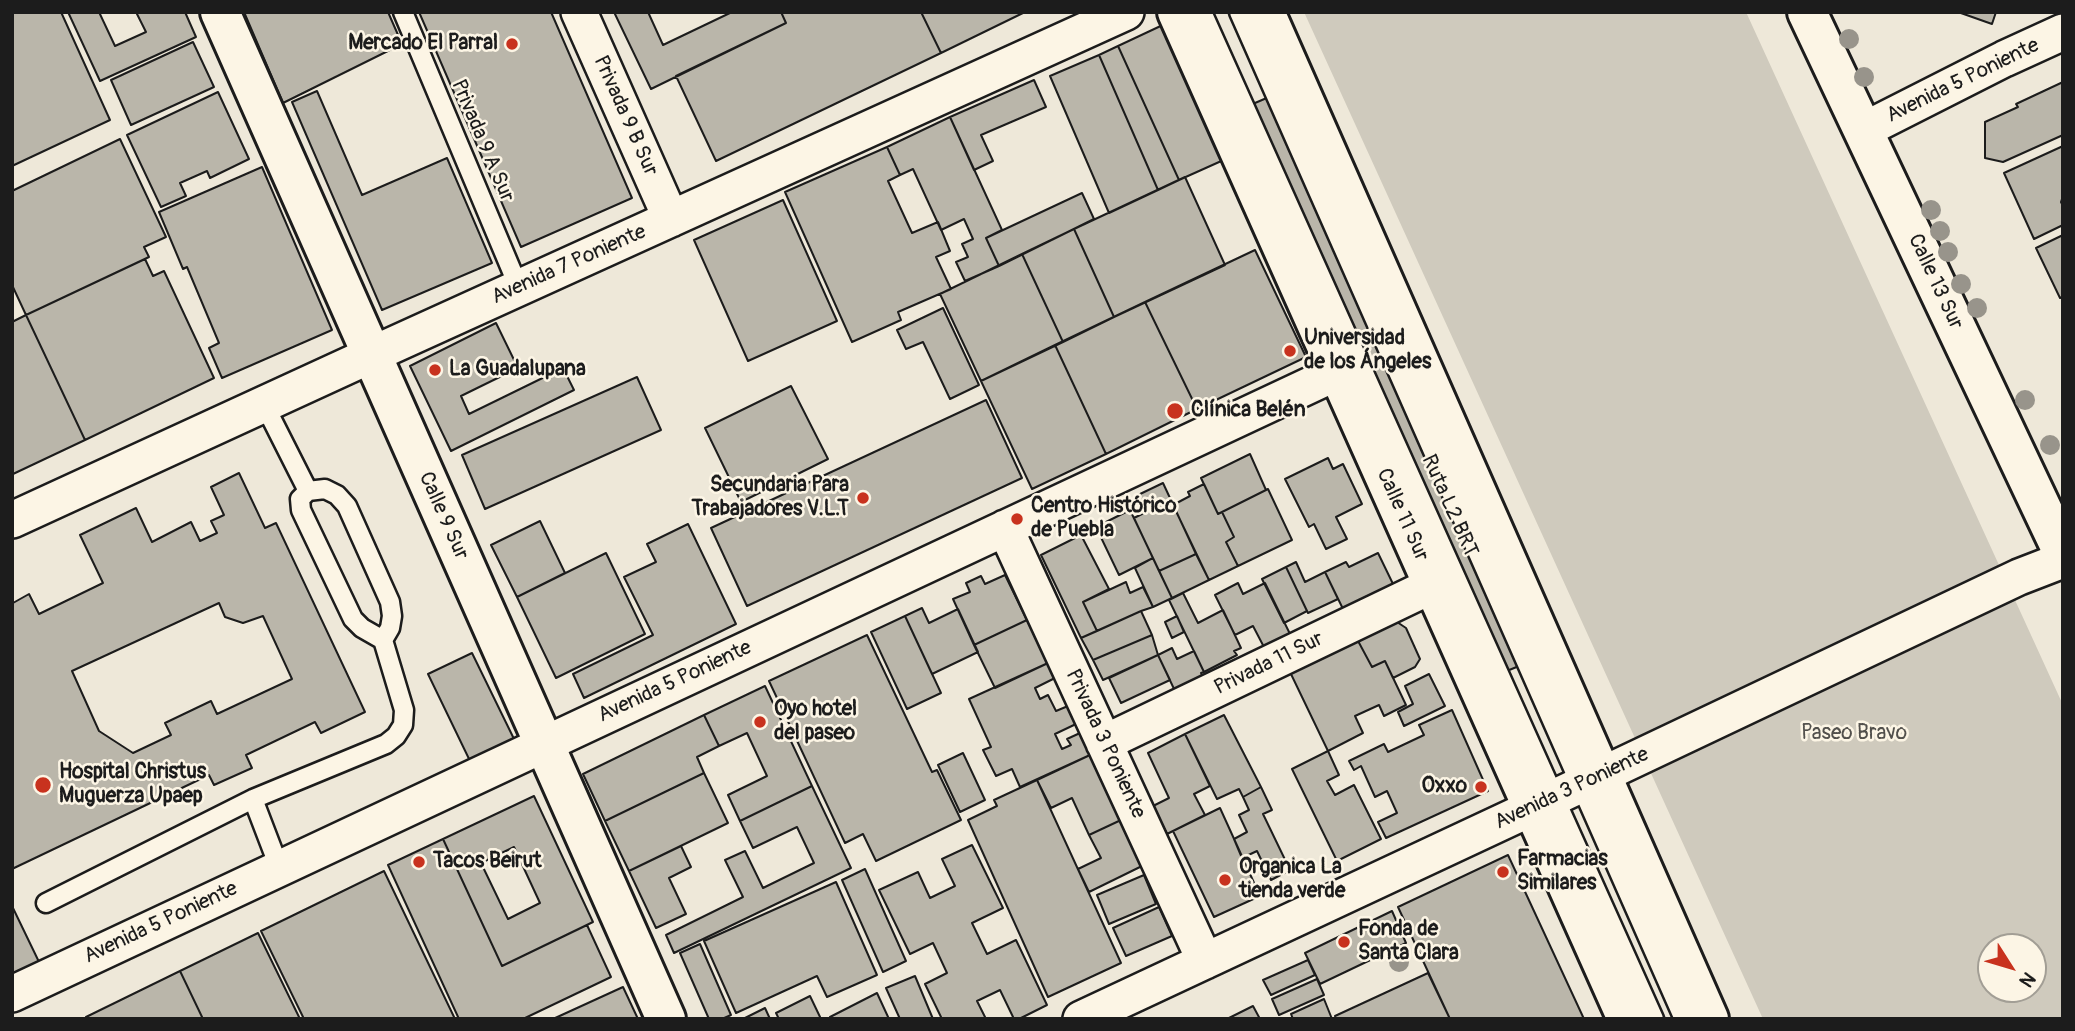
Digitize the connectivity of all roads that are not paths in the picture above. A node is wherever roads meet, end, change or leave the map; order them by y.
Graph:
1 (220, 12) edge
2 (403, 12) edge
3 (579, 12) edge
4 (1126, 12) edge
5 (1177, 12) edge
6 (1202, 12) edge
7 (1239, 12) edge
8 (1265, 12) edge
9 (1807, 12) edge
10 (2063, 32) edge
11 (1864, 130) junction
12 (671, 219) junction
13 (519, 288) junction
14 (371, 355) junction
15 (1338, 372) junction
16 (264, 404) junction
17 (308, 491) junction
18 (12, 520) edge
19 (1005, 528) junction
20 (2063, 553) edge
21 (2063, 560) edge
22 (1433, 585) junction
23 (383, 639) junction
24 (544, 743) junction
25 (1104, 743) junction
26 (1567, 791) junction
27 (253, 799) junction
28 (279, 867) junction
29 (46, 903) dead end
30 (1205, 961) junction
31 (12, 994) edge
32 (666, 1019) edge
33 (1081, 1019) edge
34 (1627, 1019) edge
35 (1654, 1019) edge
36 (1684, 1019) edge
37 (1709, 1019) edge

1 - 14 main road, Calle 9 Sur
2 - 13 lane, Privada 9 A Sur
3 - 12 street, Privada 9 B Sur
4 - 12 street, Avenida 7 Poniente
5 - 15 main road, Calle 11 Sur
6 - 26 lane, Ruta L2 BRT
7 - 26 lane, Ruta L2 BRT
8 - 26 main road, Calle 11 Sur
9 - 11 main road, Calle 13 Sur
10 - 11 street, Avenida 5 Poniente
11 - 20 main road, Calle 13 Sur
12 - 13 street, Avenida 7 Poniente
13 - 14 street, Avenida 7 Poniente
14 - 16 street, Avenida 7 Poniente
14 - 24 main road, Calle 9 Sur
15 - 19 street, Avenida 5 Poniente
15 - 22 main road, Calle 11 Sur
16 - 17 lane
16 - 18 street, Avenida 7 Poniente
17 - 23 lane
17 - 23 lane
19 - 24 street, Avenida 5 Poniente
19 - 25 street, Privada 3 Poniente
21 - 26 street, Avenida 3 Poniente
22 - 25 street, Privada 11 Sur
22 - 26 main road, Calle 11 Sur
23 - 27 lane
24 - 28 street, Avenida 5 Poniente
24 - 32 main road, Calle 9 Sur
25 - 30 street, Privada 3 Poniente
26 - 30 street, Avenida 3 Poniente
26 - 34 main road, Calle 11 Sur
26 - 35 lane, Ruta L2 BRT
26 - 36 lane, Ruta L2 BRT
26 - 37 main road, Calle 11 Sur
27 - 28 lane
27 - 29 lane
28 - 31 street, Avenida 5 Poniente
30 - 33 street, Avenida 3 Poniente

